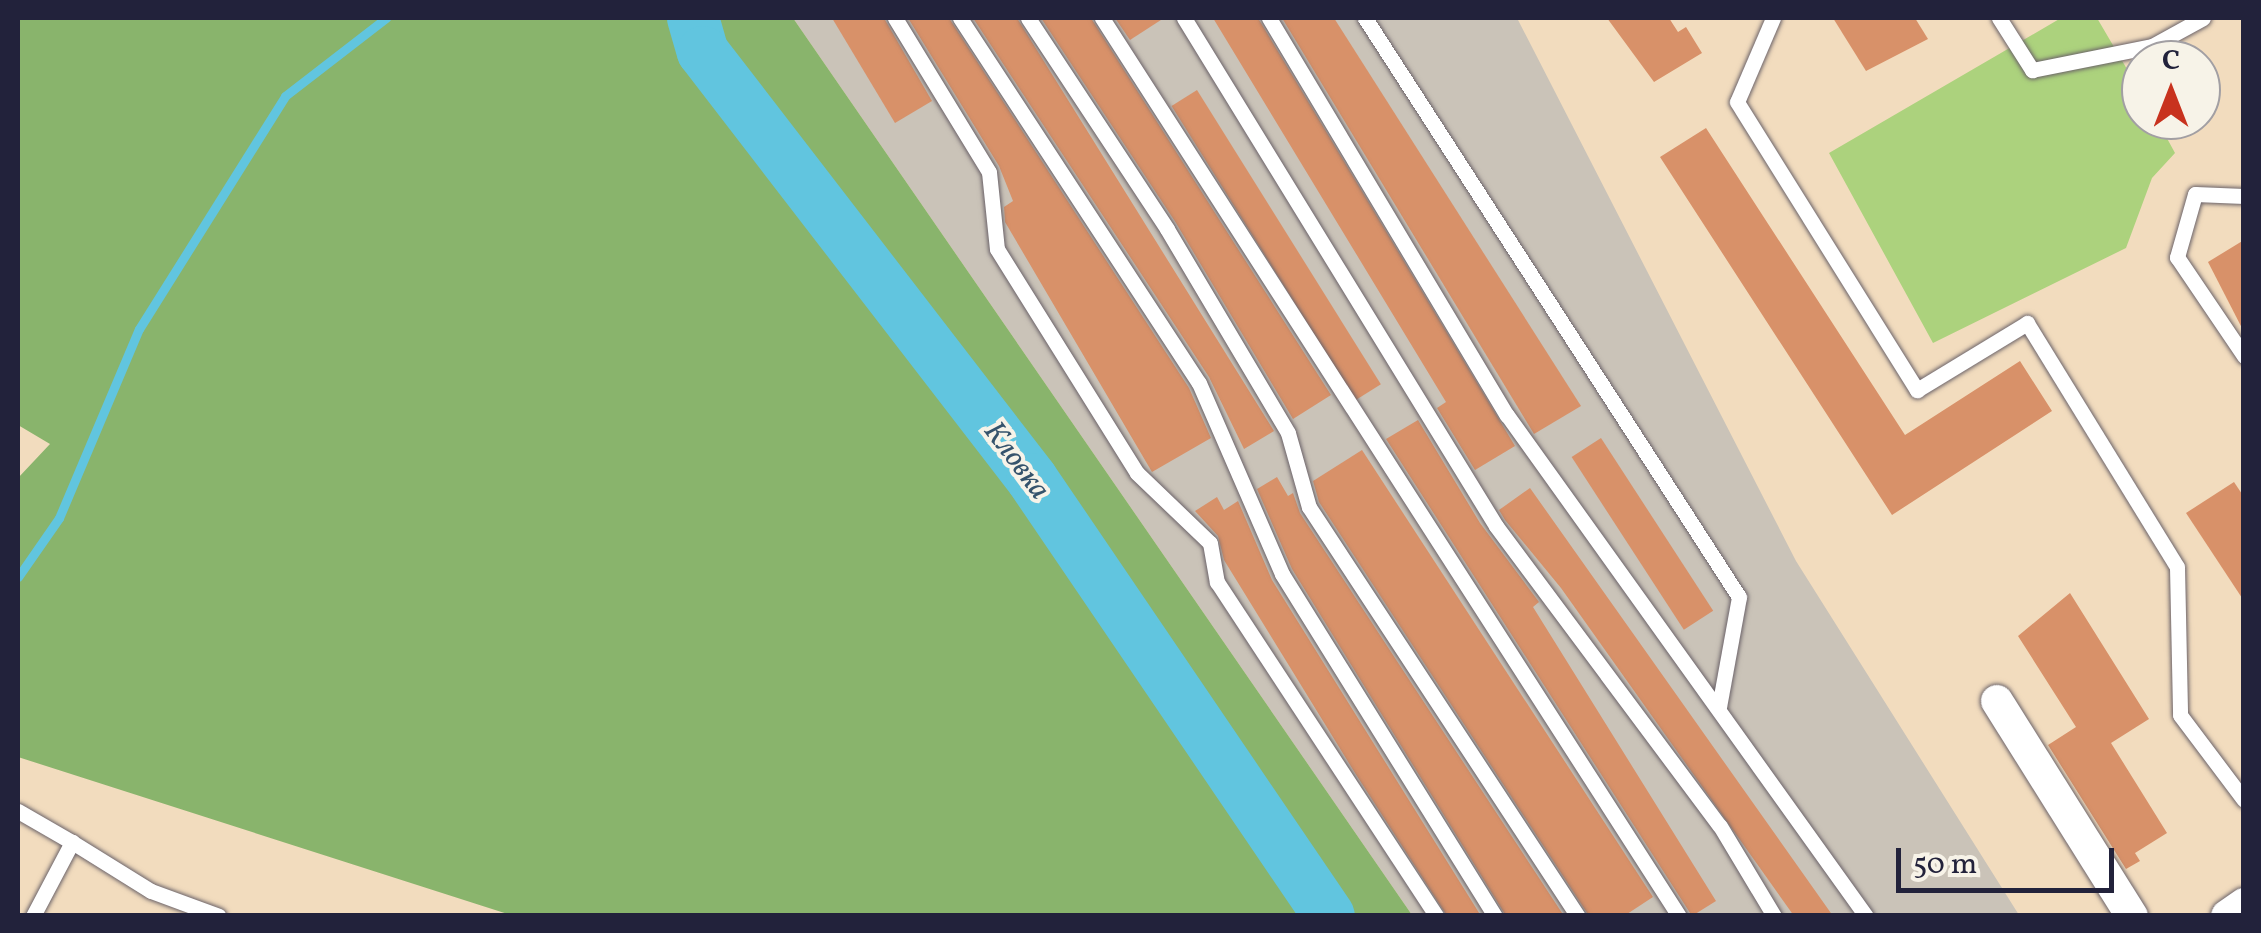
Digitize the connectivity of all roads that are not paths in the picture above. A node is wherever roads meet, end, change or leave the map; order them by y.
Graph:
1 (895, 18) edge
2 (960, 18) edge
3 (1028, 18) edge
4 (1102, 18) edge
5 (1184, 18) edge
6 (1269, 18) edge
7 (1365, 18) edge
8 (1773, 18) edge
9 (1999, 18) edge
10 (2203, 18) edge
11 (2244, 196) edge
12 (2244, 356) edge
13 (1997, 701) dead end
14 (1719, 706) junction
15 (2244, 800) edge
16 (18, 811) edge
17 (72, 842) junction
18 (2244, 904) edge
19 (32, 916) edge
20 (219, 916) edge
21 (1436, 916) edge
22 (1495, 916) edge
23 (1578, 916) edge
24 (1679, 916) edge
25 (1774, 916) edge
26 (1866, 916) edge
27 (2132, 916) edge
28 (2227, 916) edge

1 - 21 lane
2 - 22 lane
3 - 23 lane
4 - 24 lane
5 - 25 lane
6 - 14 lane
7 - 14 lane
8 - 15 lane
9 - 10 lane
11 - 12 lane
13 - 27 street
14 - 26 lane
16 - 17 lane
17 - 19 lane
17 - 20 lane
18 - 28 street

